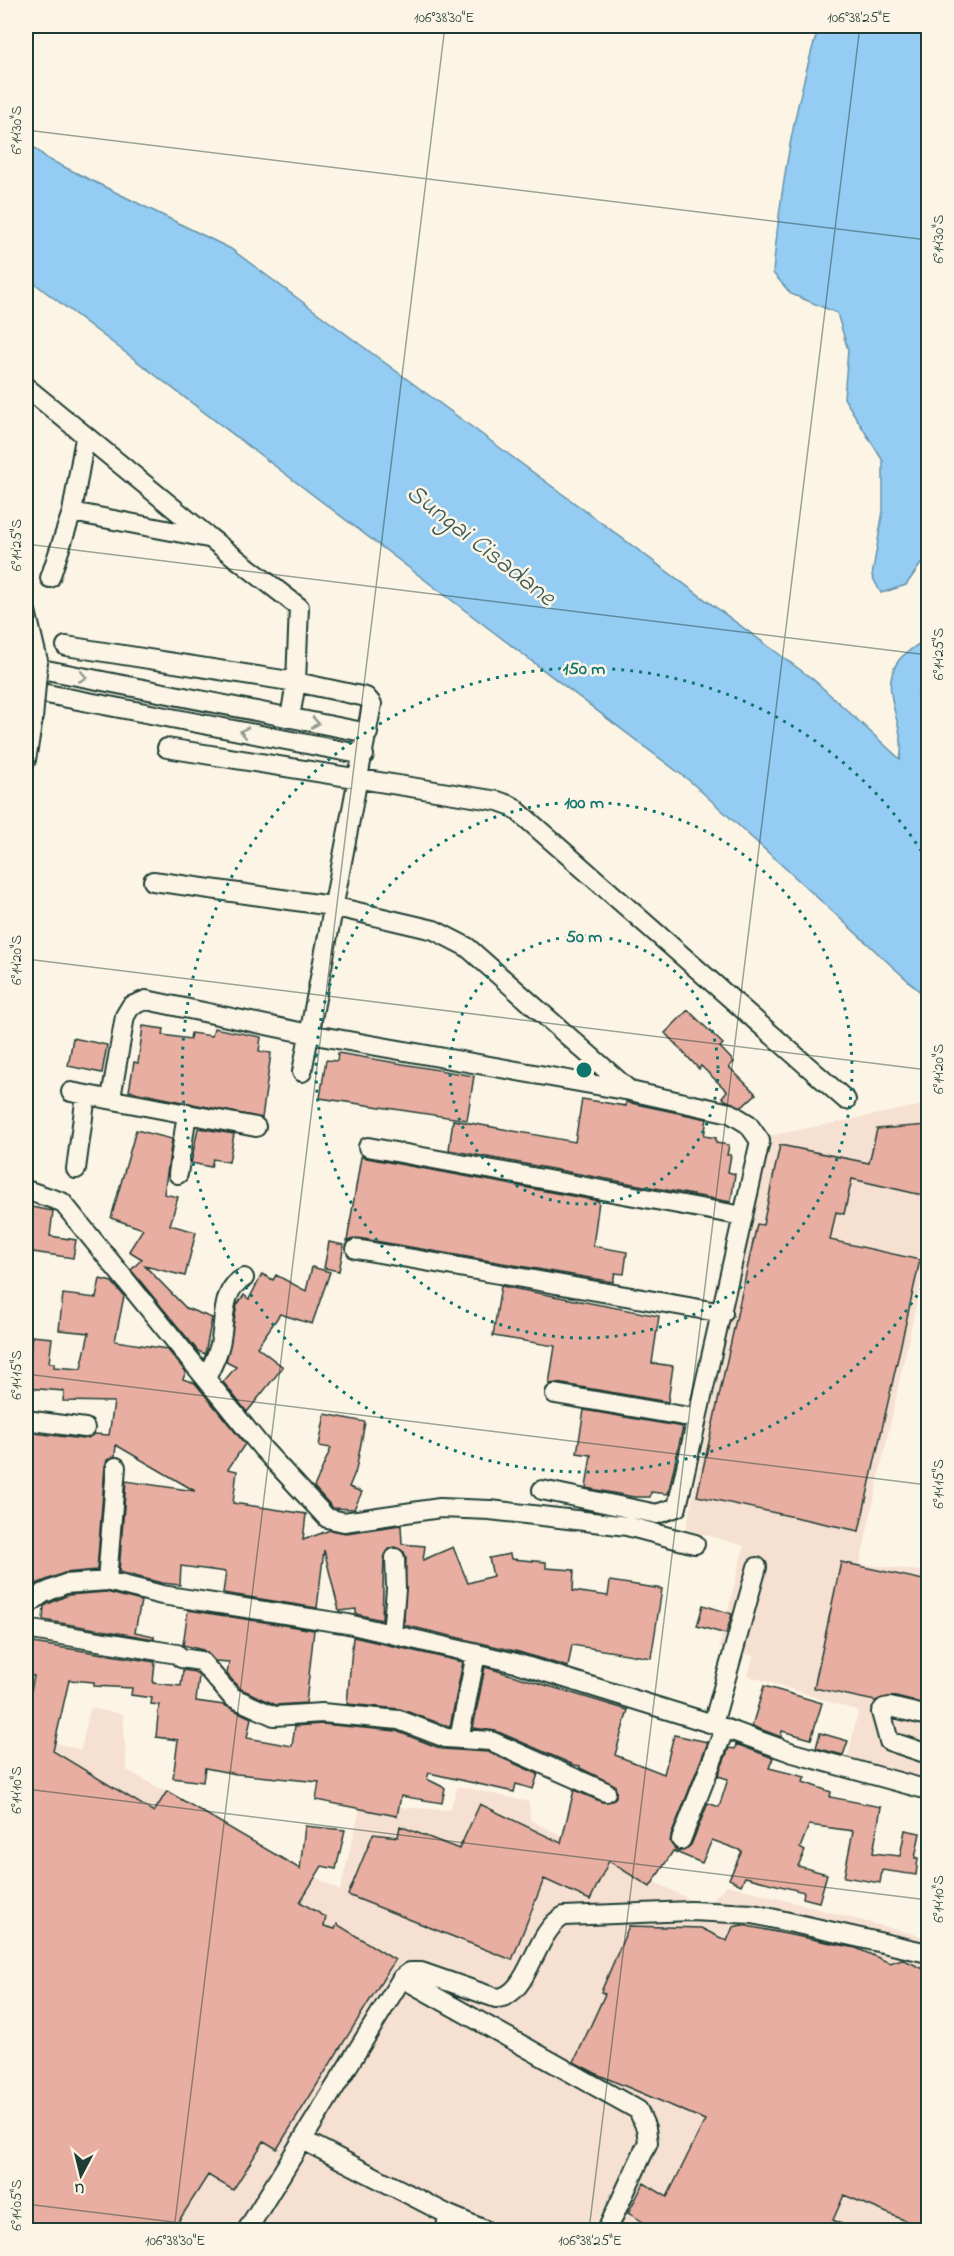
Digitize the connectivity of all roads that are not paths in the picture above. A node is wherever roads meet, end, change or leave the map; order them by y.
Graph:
1 (26, 387) edge
2 (85, 438) junction
3 (72, 512) junction
4 (210, 538) junction
5 (50, 578) dead end
6 (26, 610) edge
7 (66, 646) dead end
8 (32, 663) edge
9 (296, 682) junction
10 (26, 690) edge
11 (290, 718) junction
12 (368, 733) junction
13 (167, 748) dead end
14 (364, 755) junction
15 (26, 760) edge
16 (357, 780) junction
17 (153, 881) dead end
18 (332, 906) junction
19 (309, 1034) junction
20 (302, 1072) dead end
21 (630, 1091) junction
22 (111, 1098) junction
23 (846, 1100) dead end
24 (187, 1113) junction
25 (256, 1127) dead end
26 (368, 1147) dead end
27 (76, 1169) dead end
28 (178, 1174) dead end
29 (26, 1190) edge
30 (743, 1216) junction
31 (356, 1249) dead end
32 (244, 1278) dead end
33 (723, 1313) junction
34 (206, 1379) junction
35 (555, 1394) dead end
36 (695, 1418) junction
37 (26, 1420) edge
38 (85, 1428) dead end
39 (116, 1467) dead end
40 (542, 1490) dead end
41 (695, 1544) dead end
42 (395, 1558) dead end
43 (757, 1567) dead end
44 (107, 1581) junction
45 (26, 1606) edge
46 (26, 1629) edge
47 (392, 1634) junction
48 (476, 1654) junction
49 (928, 1716) edge
50 (719, 1726) junction
51 (459, 1739) junction
52 (928, 1754) edge
53 (928, 1790) edge
54 (606, 1792) dead end
55 (681, 1840) dead end
56 (928, 1953) edge
57 (402, 1978) junction
58 (303, 2140) junction
59 (447, 2223) edge
60 (247, 2230) edge
61 (485, 2230) edge
62 (607, 2230) edge

1 - 2 street
2 - 3 street
2 - 4 street
3 - 4 street
3 - 5 street
4 - 9 street
6 - 8 street
7 - 9 street
8 -> 11 street
8 - 15 street, bridge
9 - 11 street
9 - 12 street
14 -> 10 street
11 -> 12 street
12 - 14 street
13 - 16 street
14 - 16 street
16 - 18 street
16 - 23 street
17 - 18 street
18 - 19 street
18 - 21 street
19 - 20 street
19 - 21 street
19 - 22 street
21 - 30 street
22 - 24 street
22 - 27 street
24 - 25 street
24 - 28 street
26 - 30 street
29 - 34 street
30 - 33 street
31 - 33 street
32 - 34 street
33 - 36 street
34 - 41 street
35 - 36 street
36 - 40 street
37 - 38 street
39 - 44 street
42 - 47 street
43 - 50 street
44 - 45 street
44 - 47 street
46 - 51 street
47 - 48 street
48 - 50 street
48 - 51 street
49 - 52 street
50 - 53 street
50 - 55 street
51 - 54 street
56 - 57 street
57 - 58 street
57 - 62 street
58 - 59 street
58 - 60 street
59 - 61 street

